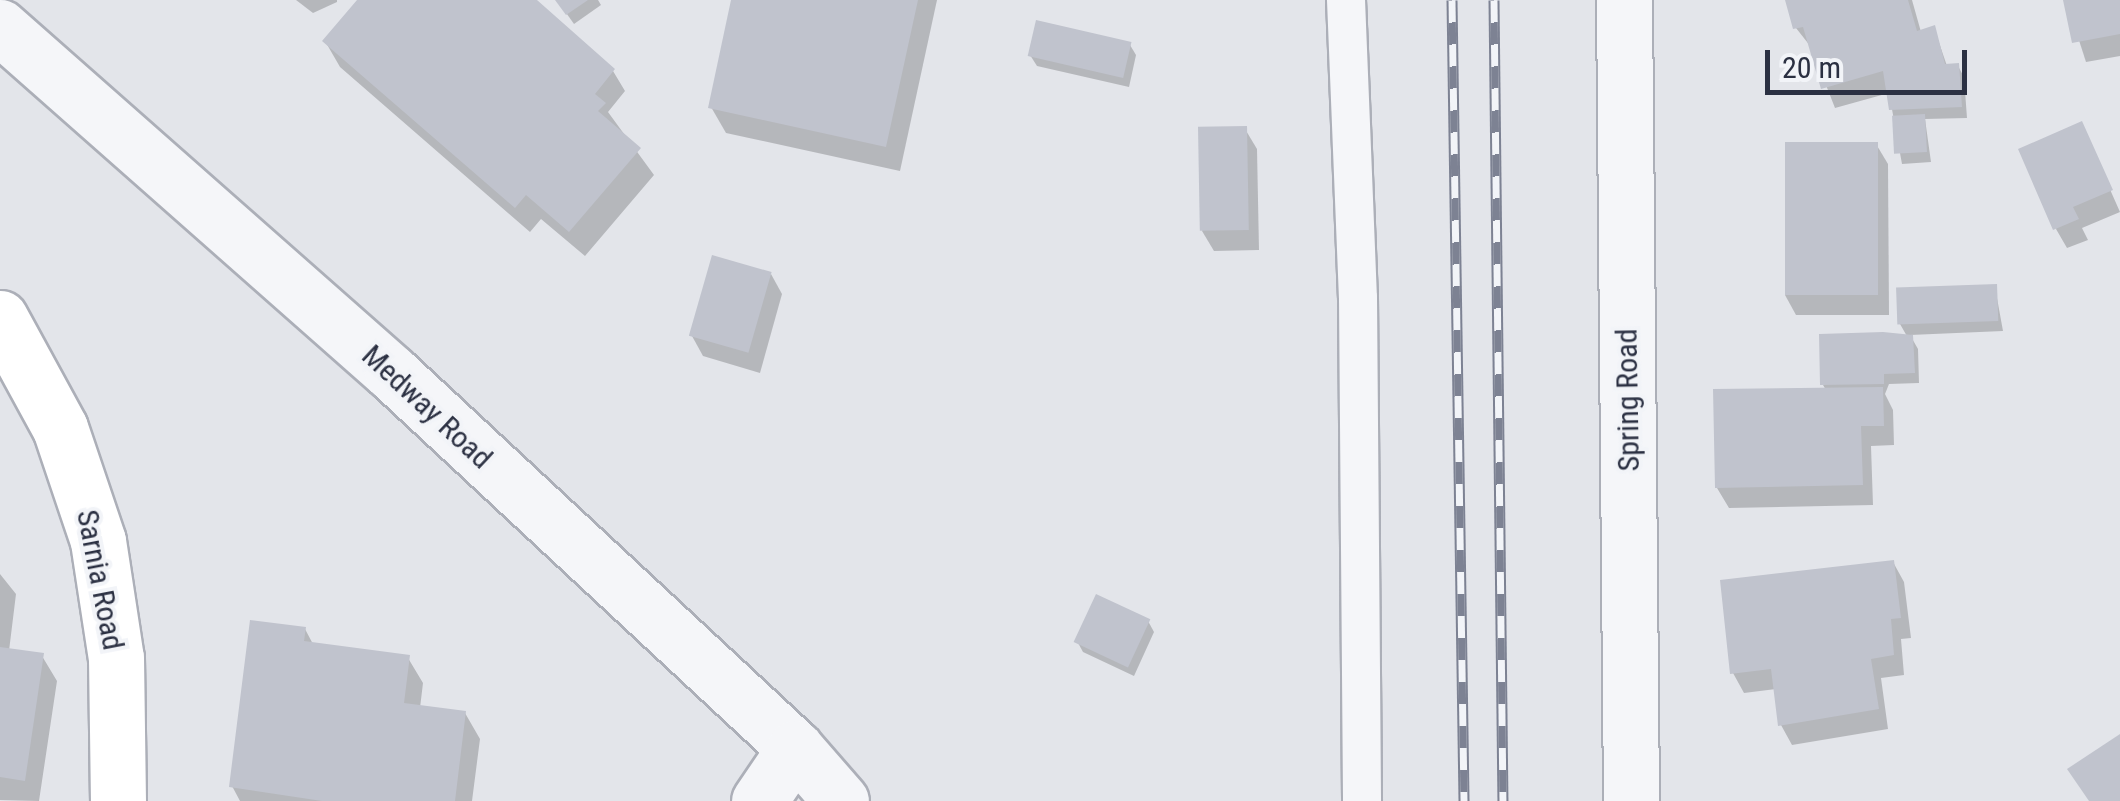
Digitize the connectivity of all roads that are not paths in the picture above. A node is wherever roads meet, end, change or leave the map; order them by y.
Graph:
1 (1346, 0) edge
2 (1624, 0) edge
3 (0, 27) edge
4 (0, 318) edge
5 (795, 748) junction
6 (118, 801) edge
7 (760, 801) edge
8 (841, 801) edge
9 (1362, 801) edge
10 (1631, 801) edge

1 - 9 lane
2 - 10 street, Spring Road
3 - 5 street, Medway Road
4 - 6 main road, Sarnia Road
5 - 7 street
5 - 8 street, Medway Road

